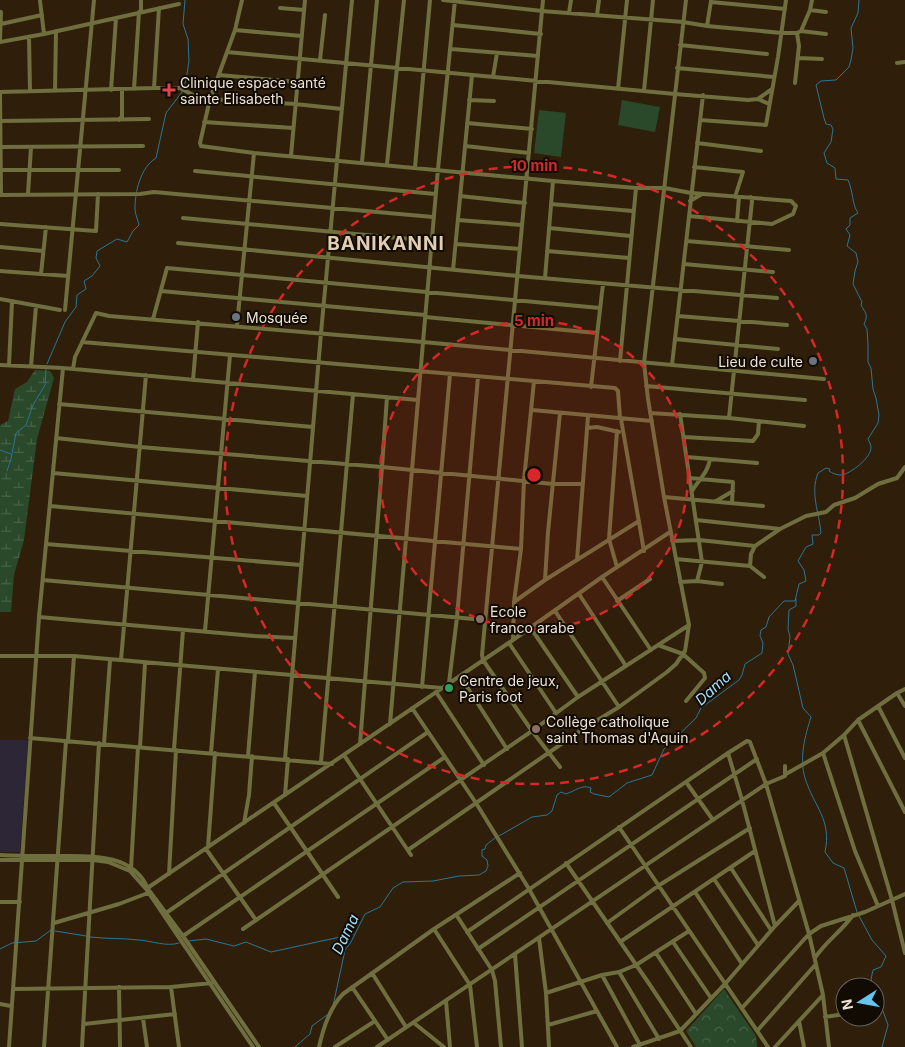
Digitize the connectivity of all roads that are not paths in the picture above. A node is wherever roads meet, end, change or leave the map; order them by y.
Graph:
1 (94, 0) edge
2 (141, 0) edge
3 (242, 0) edge
4 (305, 0) edge
5 (352, 0) edge
6 (376, 0) edge
7 (404, 0) edge
8 (430, 0) edge
9 (443, 0) edge
10 (513, 0) edge
11 (543, 0) edge
12 (570, 0) edge
13 (599, 0) edge
14 (627, 0) edge
15 (653, 0) edge
16 (686, 0) edge
17 (786, 0) edge
18 (812, 0) edge
19 (40, 1) edge
20 (455, 1) edge
21 (711, 1) edge
22 (484, 2) edge
23 (179, 4) dead end
24 (512, 7) junction
25 (159, 8) junction
26 (280, 8) dead end
27 (785, 9) junction
28 (304, 10) junction
29 (542, 10) junction
30 (810, 10) junction
31 (1, 12) dead end
32 (140, 12) junction
33 (826, 12) dead end
34 (569, 13) junction
35 (42, 15) junction
36 (325, 15) dead end
37 (598, 15) junction
38 (625, 17) junction
39 (116, 18) junction
40 (651, 19) junction
41 (683, 22) junction
42 (92, 23) junction
43 (1, 24) junction
44 (453, 25) junction
45 (707, 26) junction
46 (235, 30) junction
47 (56, 31) junction
48 (799, 32) junction
49 (782, 33) junction
50 (44, 34) junction
51 (540, 34) junction
52 (826, 34) dead end
53 (302, 36) junction
54 (29, 37) junction
55 (0, 41) edge
56 (680, 44) junction
57 (451, 49) junction
58 (227, 52) junction
59 (497, 53) junction
60 (767, 54) dead end
61 (538, 56) junction
62 (299, 58) junction
63 (799, 58) junction
64 (822, 59) dead end
65 (320, 60) junction
66 (905, 62) edge
67 (346, 63) junction
68 (897, 63) dead end
69 (371, 65) junction
70 (397, 68) junction
71 (677, 68) junction
72 (424, 71) junction
73 (448, 73) junction
74 (218, 75) junction
75 (472, 75) junction
76 (493, 77) junction
77 (774, 77) junction
78 (296, 82) junction
79 (536, 82) junction
80 (794, 83) dead end
81 (154, 88) junction
82 (134, 89) junction
83 (618, 89) junction
84 (772, 89) junction
85 (86, 90) junction
86 (111, 90) junction
87 (122, 90) junction
88 (30, 91) junction
89 (55, 91) junction
90 (644, 91) junction
91 (0, 93) edge
92 (675, 94) junction
93 (703, 95) junction
94 (210, 99) junction
95 (758, 99) junction
96 (469, 100) junction
97 (494, 101) dead end
98 (295, 104) junction
99 (769, 104) junction
100 (342, 109) junction
101 (149, 119) dead end
102 (83, 120) junction
103 (119, 120) junction
104 (700, 120) junction
105 (1, 121) edge
106 (204, 122) junction
107 (467, 123) junction
108 (293, 128) junction
109 (532, 129) junction
110 (697, 143) junction
111 (31, 146) junction
112 (80, 146) junction
113 (143, 146) dead end
114 (465, 146) junction
115 (1, 147) edge
116 (761, 151) dead end
117 (254, 153) junction
118 (529, 153) junction
119 (291, 156) junction
120 (337, 160) junction
121 (362, 162) junction
122 (387, 164) junction
123 (415, 167) junction
124 (694, 167) junction
125 (1, 170) junction
126 (119, 170) dead end
127 (438, 170) junction
128 (29, 171) junction
129 (78, 171) junction
130 (195, 171) dead end
131 (463, 172) junction
132 (252, 177) junction
133 (527, 178) junction
134 (553, 181) junction
135 (335, 185) junction
136 (636, 188) junction
137 (665, 188) junction
138 (692, 192) junction
139 (28, 194) junction
140 (76, 194) junction
141 (98, 194) junction
142 (435, 194) junction
143 (702, 194) junction
144 (0, 195) edge
145 (460, 196) junction
146 (737, 197) junction
147 (751, 197) junction
148 (249, 200) junction
149 (690, 201) junction
150 (525, 202) junction
151 (551, 204) junction
152 (333, 208) junction
153 (633, 211) junction
154 (689, 216) junction
155 (433, 217) junction
156 (183, 218) dead end
157 (458, 220) junction
158 (737, 221) junction
159 (750, 222) junction
160 (0, 224) edge
161 (247, 225) junction
162 (522, 225) junction
163 (46, 227) junction
164 (549, 228) junction
165 (72, 229) junction
166 (330, 232) junction
167 (631, 236) junction
168 (431, 241) junction
169 (687, 241) junction
170 (178, 243) dead end
171 (456, 244) junction
172 (748, 246) junction
173 (0, 247) edge
174 (244, 250) junction
175 (520, 250) junction
176 (789, 250) dead end
177 (547, 251) junction
178 (43, 252) junction
179 (328, 258) junction
180 (629, 258) junction
181 (684, 264) junction
182 (429, 267) junction
183 (454, 270) junction
184 (744, 270) junction
185 (0, 271) edge
186 (773, 272) dead end
187 (41, 274) junction
188 (68, 276) junction
189 (242, 276) junction
190 (518, 276) junction
191 (545, 278) junction
192 (326, 283) junction
193 (603, 284) junction
194 (627, 286) junction
195 (654, 288) junction
196 (681, 290) junction
197 (161, 291) junction
198 (427, 292) junction
199 (742, 295) junction
200 (239, 298) junction
201 (777, 298) dead end
202 (0, 299) edge
203 (515, 301) junction
204 (12, 302) junction
205 (324, 305) junction
206 (36, 306) junction
207 (600, 308) junction
208 (60, 310) dead end
209 (65, 310) dead end
210 (425, 316) junction
211 (678, 316) junction
212 (153, 319) junction
213 (739, 321) junction
214 (198, 322) junction
215 (237, 325) junction
216 (513, 325) junction
217 (787, 325) dead end
218 (597, 332) junction
219 (321, 333) junction
220 (675, 339) junction
221 (82, 342) junction
222 (423, 342) junction
223 (737, 345) junction
224 (778, 349) dead end
225 (511, 351) junction
226 (196, 352) junction
227 (230, 355) junction
228 (593, 359) junction
229 (620, 361) junction
230 (319, 362) junction
231 (644, 363) junction
232 (0, 364) edge
233 (9, 365) junction
234 (672, 365) junction
235 (31, 366) junction
236 (62, 368) junction
237 (72, 369) junction
238 (420, 371) junction
239 (734, 371) junction
240 (450, 374) junction
241 (146, 375) junction
242 (478, 377) junction
243 (508, 379) junction
244 (824, 379) dead end
245 (193, 380) junction
246 (534, 382) junction
247 (228, 383) junction
248 (646, 386) junction
249 (591, 387) junction
250 (317, 391) junction
251 (353, 394) junction
252 (732, 394) junction
253 (387, 397) junction
254 (418, 400) junction
255 (805, 400) dead end
256 (59, 404) junction
257 (532, 410) junction
258 (143, 412) junction
259 (560, 413) junction
260 (650, 413) junction
261 (680, 414) junction
262 (588, 416) junction
263 (729, 418) junction
264 (224, 419) junction
265 (621, 419) junction
266 (652, 421) junction
267 (759, 421) junction
268 (804, 426) dead end
269 (313, 427) junction
270 (587, 428) junction
271 (617, 431) junction
272 (624, 434) junction
273 (684, 437) junction
274 (56, 438) junction
275 (140, 447) junction
276 (221, 453) junction
277 (687, 457) junction
278 (710, 459) junction
279 (310, 461) junction
280 (347, 464) junction
281 (758, 464) dead end
282 (382, 467) junction
283 (905, 467) edge
284 (412, 470) junction
285 (441, 472) junction
286 (53, 473) junction
287 (470, 475) junction
288 (499, 478) junction
289 (690, 478) junction
290 (702, 479) junction
291 (524, 480) junction
292 (137, 481) junction
293 (553, 484) junction
294 (582, 484) junction
295 (218, 488) junction
296 (692, 491) junction
297 (733, 491) junction
298 (307, 496) junction
299 (664, 497) junction
300 (693, 499) junction
301 (716, 501) junction
302 (732, 503) junction
303 (50, 506) junction
304 (763, 506) dead end
305 (134, 514) junction
306 (696, 520) junction
307 (639, 521) junction
308 (215, 522) junction
309 (780, 529) junction
310 (304, 530) junction
311 (670, 532) junction
312 (341, 533) junction
313 (376, 536) junction
314 (406, 539) junction
315 (609, 540) junction
316 (699, 540) junction
317 (672, 541) junction
318 (435, 542) junction
319 (46, 544) junction
320 (464, 544) junction
321 (755, 546) junction
322 (492, 547) junction
323 (521, 550) junction
324 (644, 551) junction
325 (130, 552) junction
326 (212, 558) junction
327 (676, 559) junction
328 (577, 560) junction
329 (702, 562) junction
330 (301, 565) junction
331 (750, 566) junction
332 (617, 567) junction
333 (602, 577) junction
334 (764, 577) dead end
335 (650, 579) dead end
336 (43, 580) junction
337 (545, 580) junction
338 (680, 582) junction
339 (697, 582) junction
340 (722, 584) dead end
341 (127, 588) junction
342 (209, 594) junction
343 (579, 594) junction
344 (617, 601) junction
345 (514, 602) junction
346 (297, 603) junction
347 (335, 606) junction
348 (370, 610) junction
349 (555, 611) junction
350 (400, 613) junction
351 (428, 614) junction
352 (39, 617) junction
353 (457, 617) junction
354 (485, 620) junction
355 (124, 624) junction
356 (689, 625) junction
357 (530, 627) junction
358 (183, 630) junction
359 (205, 632) junction
360 (294, 638) junction
361 (511, 641) junction
362 (658, 645) junction
363 (651, 650) junction
364 (683, 654) junction
365 (0, 656) edge
366 (37, 656) junction
367 (74, 656) junction
368 (110, 660) junction
369 (121, 660) junction
370 (483, 660) junction
371 (146, 663) junction
372 (181, 666) junction
373 (626, 666) junction
374 (218, 669) junction
375 (255, 672) junction
376 (291, 675) junction
377 (460, 676) junction
378 (327, 679) junction
379 (364, 682) junction
380 (602, 682) junction
381 (393, 684) junction
382 (449, 684) junction
383 (422, 687) junction
384 (442, 688) junction
385 (905, 689) edge
386 (436, 692) junction
387 (898, 692) junction
388 (578, 697) junction
389 (686, 701) dead end
390 (878, 706) junction
391 (905, 706) edge
392 (619, 707) junction
393 (412, 708) junction
394 (556, 713) junction
395 (858, 720) junction
396 (390, 724) junction
397 (428, 732) junction
398 (532, 732) junction
399 (844, 735) junction
400 (30, 738) junction
401 (66, 741) junction
402 (102, 744) junction
403 (360, 744) junction
404 (139, 747) junction
405 (507, 749) junction
406 (175, 750) junction
407 (213, 753) junction
408 (549, 753) junction
409 (728, 753) junction
410 (823, 753) junction
411 (344, 755) junction
412 (250, 756) junction
413 (445, 757) junction
414 (905, 758) edge
415 (286, 759) junction
416 (756, 759) junction
417 (321, 762) junction
418 (332, 764) junction
419 (484, 765) junction
420 (785, 766) dead end
421 (560, 767) dead end
422 (786, 774) junction
423 (734, 775) junction
424 (359, 780) junction
425 (460, 781) junction
426 (686, 782) junction
427 (766, 784) junction
428 (285, 795) junction
429 (698, 799) junction
430 (742, 800) junction
431 (274, 803) junction
432 (476, 803) junction
433 (376, 804) junction
434 (905, 812) edge
435 (713, 820) junction
436 (244, 824) junction
437 (290, 827) junction
438 (392, 827) junction
439 (619, 827) junction
440 (750, 828) junction
441 (629, 844) junction
442 (207, 848) junction
443 (408, 850) junction
444 (306, 851) junction
445 (755, 851) junction
446 (411, 855) dead end
447 (0, 856) edge
448 (22, 858) junction
449 (58, 858) junction
450 (93, 858) junction
451 (0, 860) edge
452 (566, 863) junction
453 (645, 866) junction
454 (130, 868) junction
455 (731, 868) junction
456 (169, 874) junction
457 (223, 874) junction
458 (520, 874) junction
459 (322, 875) junction
460 (578, 879) junction
461 (714, 880) junction
462 (658, 886) junction
463 (529, 888) junction
464 (147, 890) junction
465 (695, 892) junction
466 (905, 894) edge
467 (239, 896) junction
468 (338, 897) dead end
469 (892, 900) junction
470 (799, 901) junction
471 (0, 902) edge
472 (20, 902) junction
473 (593, 902) junction
474 (539, 906) junction
475 (673, 906) junction
476 (878, 906) junction
477 (90, 913) junction
478 (166, 913) junction
479 (853, 915) junction
480 (457, 916) junction
481 (256, 920) junction
482 (607, 922) junction
483 (54, 923) junction
484 (775, 926) junction
485 (243, 929) dead end
486 (434, 929) junction
487 (553, 929) junction
488 (771, 930) junction
489 (689, 931) junction
490 (467, 932) junction
491 (809, 934) junction
492 (181, 938) junction
493 (538, 938) junction
494 (620, 942) junction
495 (673, 942) junction
496 (758, 945) junction
497 (478, 949) junction
498 (656, 953) junction
499 (905, 953) edge
500 (515, 954) junction
501 (815, 961) junction
502 (742, 964) junction
503 (636, 965) junction
504 (492, 970) junction
505 (372, 972) junction
506 (619, 972) junction
507 (602, 976) junction
508 (581, 982) junction
509 (212, 983) junction
510 (725, 984) junction
511 (470, 985) junction
512 (119, 987) junction
513 (171, 987) junction
514 (86, 988) junction
515 (352, 988) junction
516 (14, 989) junction
517 (48, 989) junction
518 (546, 993) junction
519 (823, 995) junction
520 (711, 998) junction
521 (446, 1001) junction
522 (0, 1004) edge
523 (11, 1006) junction
524 (742, 1008) junction
525 (597, 1011) junction
526 (175, 1014) junction
527 (696, 1014) junction
528 (835, 1016) edge
529 (825, 1017) junction
530 (143, 1018) junction
531 (119, 1019) junction
532 (375, 1021) junction
533 (800, 1021) junction
534 (414, 1022) junction
535 (84, 1024) junction
536 (548, 1025) junction
537 (406, 1027) junction
538 (680, 1031) junction
539 (757, 1031) junction
540 (659, 1039) junction
541 (388, 1040) junction
542 (640, 1045) junction
543 (8, 1047) edge
544 (44, 1047) edge
545 (82, 1047) edge
546 (120, 1047) edge
547 (147, 1047) edge
548 (179, 1047) edge
549 (253, 1047) edge
550 (259, 1047) edge
551 (319, 1047) edge
552 (335, 1047) edge
553 (377, 1047) edge
554 (444, 1047) edge
555 (450, 1047) edge
556 (477, 1047) edge
557 (501, 1047) edge
558 (522, 1047) edge
559 (550, 1047) edge
560 (617, 1047) edge
561 (633, 1047) edge
562 (691, 1047) edge
563 (768, 1047) edge
564 (775, 1047) edge
565 (804, 1047) edge
566 (829, 1047) edge

1 - 42 street
2 - 32 street
3 - 46 street
4 - 28 street
5 - 67 street
6 - 69 street
7 - 70 street
8 - 72 street
9 - 20 street
10 - 24 street
11 - 29 street
12 - 34 street
13 - 37 street
14 - 38 street
15 - 40 street
16 - 41 street
17 - 27 street
18 - 30 street
19 - 35 street
20 - 22 street
20 - 44 street
21 - 27 street
21 - 45 street
22 - 24 street
23 - 25 street
24 - 29 street
25 - 32 street
25 - 81 street
26 - 28 street
27 - 49 street
28 - 53 street
29 - 34 street
29 - 51 street
30 - 33 street
30 - 48 street
31 - 43 street
32 - 39 street
32 - 82 street
34 - 37 street
35 - 43 street
35 - 50 street
36 - 65 street
37 - 38 street
38 - 40 street
38 - 83 street
39 - 42 street
39 - 86 street
40 - 41 street
40 - 90 street
41 - 45 street
41 - 56 street
42 - 47 street
42 - 85 street
43 - 55 street
44 - 51 street
44 - 57 street
45 - 49 street
46 - 53 street
46 - 58 street
47 - 50 street
47 - 89 street
48 - 49 street
48 - 52 street
48 - 63 street
49 - 77 street
50 - 54 street
51 - 61 street
53 - 62 street
54 - 55 street
54 - 88 street
56 - 60 street
56 - 71 street
57 - 59 street
57 - 73 street
58 - 62 street
58 - 74 street
59 - 61 street
59 - 76 street
61 - 79 street
62 - 65 street
62 - 78 street
63 - 64 street
63 - 80 street
65 - 67 street
66 - 68 street
67 - 69 street
67 - 100 street
69 - 70 street
69 - 121 street
70 - 72 street
70 - 122 street
71 - 77 street
71 - 92 street
72 - 73 street
72 - 123 street
73 - 75 street
73 - 127 street
74 - 78 street
74 - 94 street
75 - 76 street
75 - 96 street
76 - 79 street
77 - 84 street
78 - 98 street
79 - 83 street
79 - 109 street
81 - 82 street
81 - 94 street
82 - 87 street
83 - 90 street
84 - 95 street
84 - 99 street
85 - 86 street
85 - 89 street
85 - 102 street
86 - 87 street
87 - 103 street
88 - 89 street
88 - 91 street
90 - 92 street
91 - 105 street
92 - 93 street
92 - 137 street
93 - 95 street
93 - 104 street
94 - 98 street
94 - 106 street
95 - 99 street
96 - 97 street
96 - 107 street
98 - 100 street
98 - 108 street
99 - 104 street
100 - 120 street
101 - 103 street
102 - 103 street
102 - 105 street
102 - 112 street
104 - 110 street
105 - 115 street
106 - 108 street
106 - 117 street
107 - 109 street
107 - 114 street
108 - 119 street
109 - 118 street
110 - 116 street
110 - 124 street
111 - 112 street
111 - 115 street
111 - 128 street
112 - 113 street
112 - 129 street
114 - 118 street
114 - 131 street
115 - 125 street
117 - 119 street
117 - 132 street
118 - 133 street
119 - 120 street
120 - 121 street
120 - 135 street
121 - 122 street
122 - 123 street
123 - 127 street
124 - 138 street
124 - 146 street
125 - 128 street
125 - 144 street
126 - 129 street
127 - 131 street
127 - 142 street
128 - 129 street
128 - 139 street
129 - 140 street
130 - 132 street
131 - 133 street
131 - 145 street
132 - 135 street
132 - 148 street
133 - 134 street
133 - 150 street
134 - 136 street
134 - 151 street
135 - 142 street
135 - 152 street
136 - 137 street
136 - 153 street
137 - 138 street
137 - 195 street
138 - 143 street
138 - 149 street
139 - 140 street
139 - 144 street
140 - 141 street
140 - 165 street
141 - 148 street
141 - 165 street
142 - 155 street
143 - 146 street
143 - 149 street
145 - 150 street
145 - 157 street
146 - 147 street
146 - 158 street
147 - 159 street
147 - 159 street
148 - 152 street
148 - 161 street
149 - 154 street
150 - 162 street
151 - 153 street
151 - 164 street
152 - 155 street
152 - 166 street
153 - 167 street
154 - 158 street
154 - 169 street
155 - 168 street
156 - 161 street
157 - 162 street
157 - 171 street
158 - 159 street
159 - 172 street
160 - 163 street
161 - 166 street
161 - 174 street
162 - 175 street
163 - 165 street
163 - 178 street
164 - 167 street
164 - 177 street
165 - 188 street
166 - 168 street
166 - 179 street
167 - 180 street
168 - 182 street
169 - 172 street
169 - 181 street
170 - 174 street
171 - 175 street
171 - 183 street
172 - 176 street
172 - 184 street
173 - 178 street
174 - 179 street
174 - 189 street
175 - 190 street
177 - 180 street
177 - 191 street
178 - 187 street
179 - 182 street
179 - 192 street
180 - 194 street
181 - 184 street
181 - 196 street
182 - 183 street
182 - 198 street
183 - 190 street
184 - 186 street
184 - 199 street
185 - 187 street
187 - 188 street
188 - 209 street
189 - 192 street
189 - 197 street
189 - 200 street
190 - 191 street
190 - 203 street
191 - 193 street
192 - 198 street
192 - 205 street
193 - 194 street
193 - 207 street
194 - 195 street
194 - 229 street
195 - 196 street
195 - 231 street
196 - 199 street
196 - 211 street
197 - 200 street
197 - 212 street
198 - 203 street
198 - 210 street
199 - 201 street
199 - 213 street
200 - 205 street
200 - 215 street
202 - 204 street
203 - 207 street
203 - 216 street
204 - 206 street
204 - 233 street
205 - 210 street
205 - 219 street
206 - 208 street
206 - 235 street
207 - 218 street
210 - 216 street
210 - 222 street
211 - 213 street
211 - 220 street
212 - 214 street
212 - 221 street
213 - 217 street
213 - 223 street
214 - 215 street
214 - 226 street
215 - 219 street
216 - 218 street
216 - 225 street
218 - 228 street
219 - 222 street
219 - 230 street
220 - 223 street
220 - 234 street
221 - 226 street
221 - 237 street
222 - 225 street
222 - 238 street
223 - 224 street
223 - 239 street
225 - 228 street
225 - 243 street
226 - 227 street
226 - 245 street
227 - 230 street
227 - 247 street
228 - 229 street
228 - 249 street
229 - 231 street
230 - 238 street
230 - 250 street
231 - 234 street
231 - 248 street
232 - 233 street
233 - 235 street
234 - 239 street
235 - 236 street
236 - 237 street
236 - 256 street
237 - 241 street
238 - 240 street
238 - 254 street
239 - 244 street
239 - 252 street
240 - 242 street
240 - 285 street
241 - 245 street
241 - 258 street
242 - 243 street
242 - 287 street
243 - 246 street
243 - 288 street
245 - 247 street
246 - 249 street
246 - 257 street
247 - 250 street
247 - 264 street
248 - 252 street
248 - 260 street
249 - 265 street
250 - 251 street
250 - 269 street
251 - 253 street
251 - 280 street
252 - 255 street
252 - 263 street
253 - 254 street
253 - 282 street
254 - 284 street
256 - 258 street
256 - 274 street
257 - 259 street
257 - 291 street
258 - 264 street
258 - 275 street
259 - 262 street
259 - 293 street
260 - 261 street
260 - 266 street
261 - 263 street
261 - 273 street
262 - 265 street
262 - 270 street
263 - 267 street
264 - 269 street
264 - 276 street
265 - 266 street
265 - 272 street
266 - 299 street
267 - 268 street
267 - 273 street
269 - 279 street
270 - 271 street
270 - 294 street
271 - 272 street
271 - 315 street
272 - 307 street
273 - 277 street
274 - 275 street
274 - 286 street
275 - 276 street
275 - 292 street
276 - 279 street
276 - 295 street
277 - 278 street
277 - 289 street
278 - 281 street
278 - 290 street
279 - 280 street
279 - 298 street
280 - 282 street
280 - 312 street
282 - 284 street
282 - 313 street
283 - 309 street
284 - 285 street
284 - 314 street
285 - 287 street
285 - 318 street
286 - 292 street
286 - 303 street
287 - 288 street
287 - 320 street
288 - 291 street
288 - 322 street
289 - 290 street
289 - 296 street
290 - 296 street
290 - 297 street
291 - 293 street
291 - 323 street
292 - 295 street
292 - 305 street
293 - 294 street
293 - 337 street
294 - 328 street
295 - 298 street
295 - 308 street
296 - 300 street
297 - 301 street
297 - 302 street
298 - 310 street
299 - 300 street
299 - 311 street
300 - 301 street
300 - 306 street
301 - 302 street
302 - 304 street
303 - 305 street
303 - 319 street
305 - 308 street
305 - 325 street
306 - 309 street
306 - 316 street
307 - 315 street
307 - 324 street
308 - 310 street
308 - 326 street
309 - 321 street
310 - 312 street
310 - 330 street
311 - 317 street
311 - 324 street
312 - 313 street
312 - 347 street
313 - 314 street
313 - 348 street
314 - 318 street
314 - 350 street
315 - 328 street
315 - 332 street
316 - 317 street
316 - 321 street
316 - 329 street
317 - 327 street
318 - 320 street
318 - 351 street
319 - 325 street
319 - 336 street
320 - 322 street
320 - 353 street
321 - 331 street
322 - 323 street
322 - 354 street
323 - 345 street
324 - 332 street
325 - 326 street
325 - 341 street
326 - 330 street
326 - 342 street
327 - 329 street
327 - 338 street
328 - 337 street
329 - 331 street
329 - 339 street
330 - 346 street
331 - 334 street
332 - 333 street
333 - 343 street
333 - 344 street
335 - 344 street
336 - 341 street
336 - 352 street
337 - 345 street
338 - 339 street
338 - 356 street
339 - 340 street
341 - 342 street
341 - 355 street
342 - 346 street
342 - 359 street
343 - 349 street
343 - 373 street
344 - 363 street
345 - 361 street
346 - 347 street
346 - 360 street
347 - 348 street
347 - 378 street
348 - 350 street
348 - 379 street
349 - 357 street
349 - 380 street
350 - 351 street
350 - 381 street
351 - 353 street
351 - 383 street
352 - 355 street
352 - 366 street
353 - 354 street
353 - 382 street
354 - 370 street
355 - 358 street
355 - 369 street
356 - 362 street
356 - 364 street
357 - 361 street
357 - 388 street
358 - 359 street
358 - 372 street
359 - 360 street
360 - 376 street
361 - 370 street
361 - 394 street
362 - 363 street
362 - 364 street
363 - 373 street
364 - 389 street
364 - 392 street
365 - 366 street
366 - 367 street
366 - 400 street
367 - 368 street
367 - 401 street
368 - 369 street
368 - 402 street
369 - 371 street
370 - 377 street
370 - 398 street
371 - 372 street
371 - 404 street
372 - 374 street
372 - 406 street
373 - 380 street
374 - 375 street
374 - 407 street
375 - 376 street
375 - 412 street
376 - 378 street
376 - 415 street
377 - 382 street
377 - 405 street
378 - 379 street
378 - 417 street
379 - 381 street
379 - 403 street
380 - 388 street
380 - 392 street
381 - 383 street
381 - 396 street
382 - 384 street
383 - 384 street
384 - 386 street
385 - 387 street
386 - 393 street
386 - 419 street
387 - 390 street
387 - 391 street
388 - 394 street
390 - 395 street
390 - 414 street
392 - 408 street
393 - 396 street
393 - 397 street
394 - 398 street
395 - 399 street
395 - 434 street
396 - 403 street
397 - 413 street
397 - 424 street
398 - 405 street
398 - 408 street
399 - 410 street
399 - 469 street
400 - 401 street
400 - 448 street
401 - 402 street
401 - 449 street
402 - 404 street
402 - 450 street
403 - 411 street
404 - 406 street
404 - 454 street
405 - 419 street
406 - 407 street
406 - 456 street
407 - 412 street
407 - 442 street
408 - 421 street
408 - 432 street
409 - 416 street
409 - 423 street
409 - 426 street
410 - 422 street
410 - 476 street
411 - 418 street
411 - 424 street
412 - 415 street
412 - 436 street
413 - 425 street
413 - 433 street
415 - 417 street
415 - 428 street
416 - 423 street
416 - 427 street
417 - 418 street
418 - 428 street
419 - 425 street
420 - 422 street
422 - 427 street
423 - 429 street
423 - 430 street
424 - 433 street
424 - 437 street
425 - 432 street
425 - 438 street
426 - 429 street
426 - 439 street
427 - 430 street
427 - 470 street
428 - 431 street
429 - 435 street
429 - 441 street
430 - 435 street
430 - 440 street
431 - 436 street
431 - 437 street
432 - 443 street
432 - 458 street
433 - 438 street
433 - 444 street
435 - 453 street
436 - 442 street
437 - 444 street
437 - 457 street
438 - 443 street
438 - 459 street
439 - 441 street
439 - 452 street
440 - 445 street
440 - 462 street
441 - 453 street
441 - 460 street
442 - 456 street
442 - 457 street
443 - 446 street
444 - 459 street
444 - 467 street
445 - 455 street
445 - 484 street
447 - 448 street
448 - 449 street
448 - 451 street
448 - 472 street
449 - 450 street
449 - 483 street
450 - 454 street
450 - 464 street
450 - 477 street
452 - 460 street
452 - 463 street
453 - 462 street
453 - 473 street
454 - 464 street
455 - 461 street
455 - 488 street
456 - 464 street
457 - 467 street
457 - 478 street
458 - 463 street
458 - 480 street
459 - 468 street
459 - 481 street
460 - 473 street
460 - 474 street
461 - 465 street
461 - 496 street
462 - 475 street
462 - 482 street
463 - 474 street
463 - 490 street
464 - 477 street
464 - 478 street
464 - 492 street
465 - 475 street
465 - 502 street
466 - 469 street
467 - 481 street
467 - 492 street
469 - 476 street
469 - 499 street
470 - 484 street
470 - 491 street
471 - 472 street
472 - 516 street
473 - 482 street
473 - 487 street
474 - 487 street
474 - 497 street
475 - 489 street
475 - 494 street
476 - 479 street
477 - 483 street
477 - 514 street
478 - 492 street
479 - 491 street
479 - 501 street
480 - 486 street
480 - 490 street
481 - 485 street
482 - 494 street
483 - 517 street
484 - 488 street
486 - 505 street
486 - 511 street
487 - 493 street
487 - 508 street
488 - 496 street
489 - 495 street
489 - 510 street
490 - 497 street
491 - 501 street
491 - 524 street
492 - 509 street
493 - 500 street
493 - 518 street
494 - 503 street
495 - 498 street
495 - 520 street
496 - 502 street
497 - 504 street
498 - 503 street
498 - 527 street
500 - 504 street
500 - 558 street
501 - 519 street
501 - 539 street
502 - 510 street
503 - 506 street
503 - 538 street
504 - 511 street
504 - 557 street
505 - 515 street
505 - 537 street
506 - 507 street
506 - 540 street
507 - 508 street
507 - 542 street
508 - 518 street
508 - 525 street
509 - 513 street
509 - 549 street
509 - 550 street
510 - 520 street
510 - 524 street
511 - 521 street
511 - 556 street
512 - 513 street
512 - 514 street
512 - 531 street
513 - 526 street
514 - 517 street
514 - 535 street
515 - 532 street
515 - 551 street
516 - 517 street
516 - 523 street
517 - 544 street
518 - 536 street
519 - 529 street
519 - 533 street
520 - 527 street
521 - 534 street
521 - 555 street
522 - 523 street
523 - 543 street
524 - 539 street
525 - 536 street
525 - 560 street
526 - 530 street
526 - 548 street
527 - 538 street
528 - 529 street
529 - 566 street
530 - 531 street
530 - 547 street
531 - 535 street
531 - 546 street
532 - 541 street
532 - 552 street
533 - 564 street
533 - 565 street
534 - 537 street
534 - 554 street
535 - 545 street
536 - 559 street
537 - 541 street
538 - 540 street
538 - 562 street
539 - 563 street
540 - 542 street
541 - 553 street
542 - 561 street

